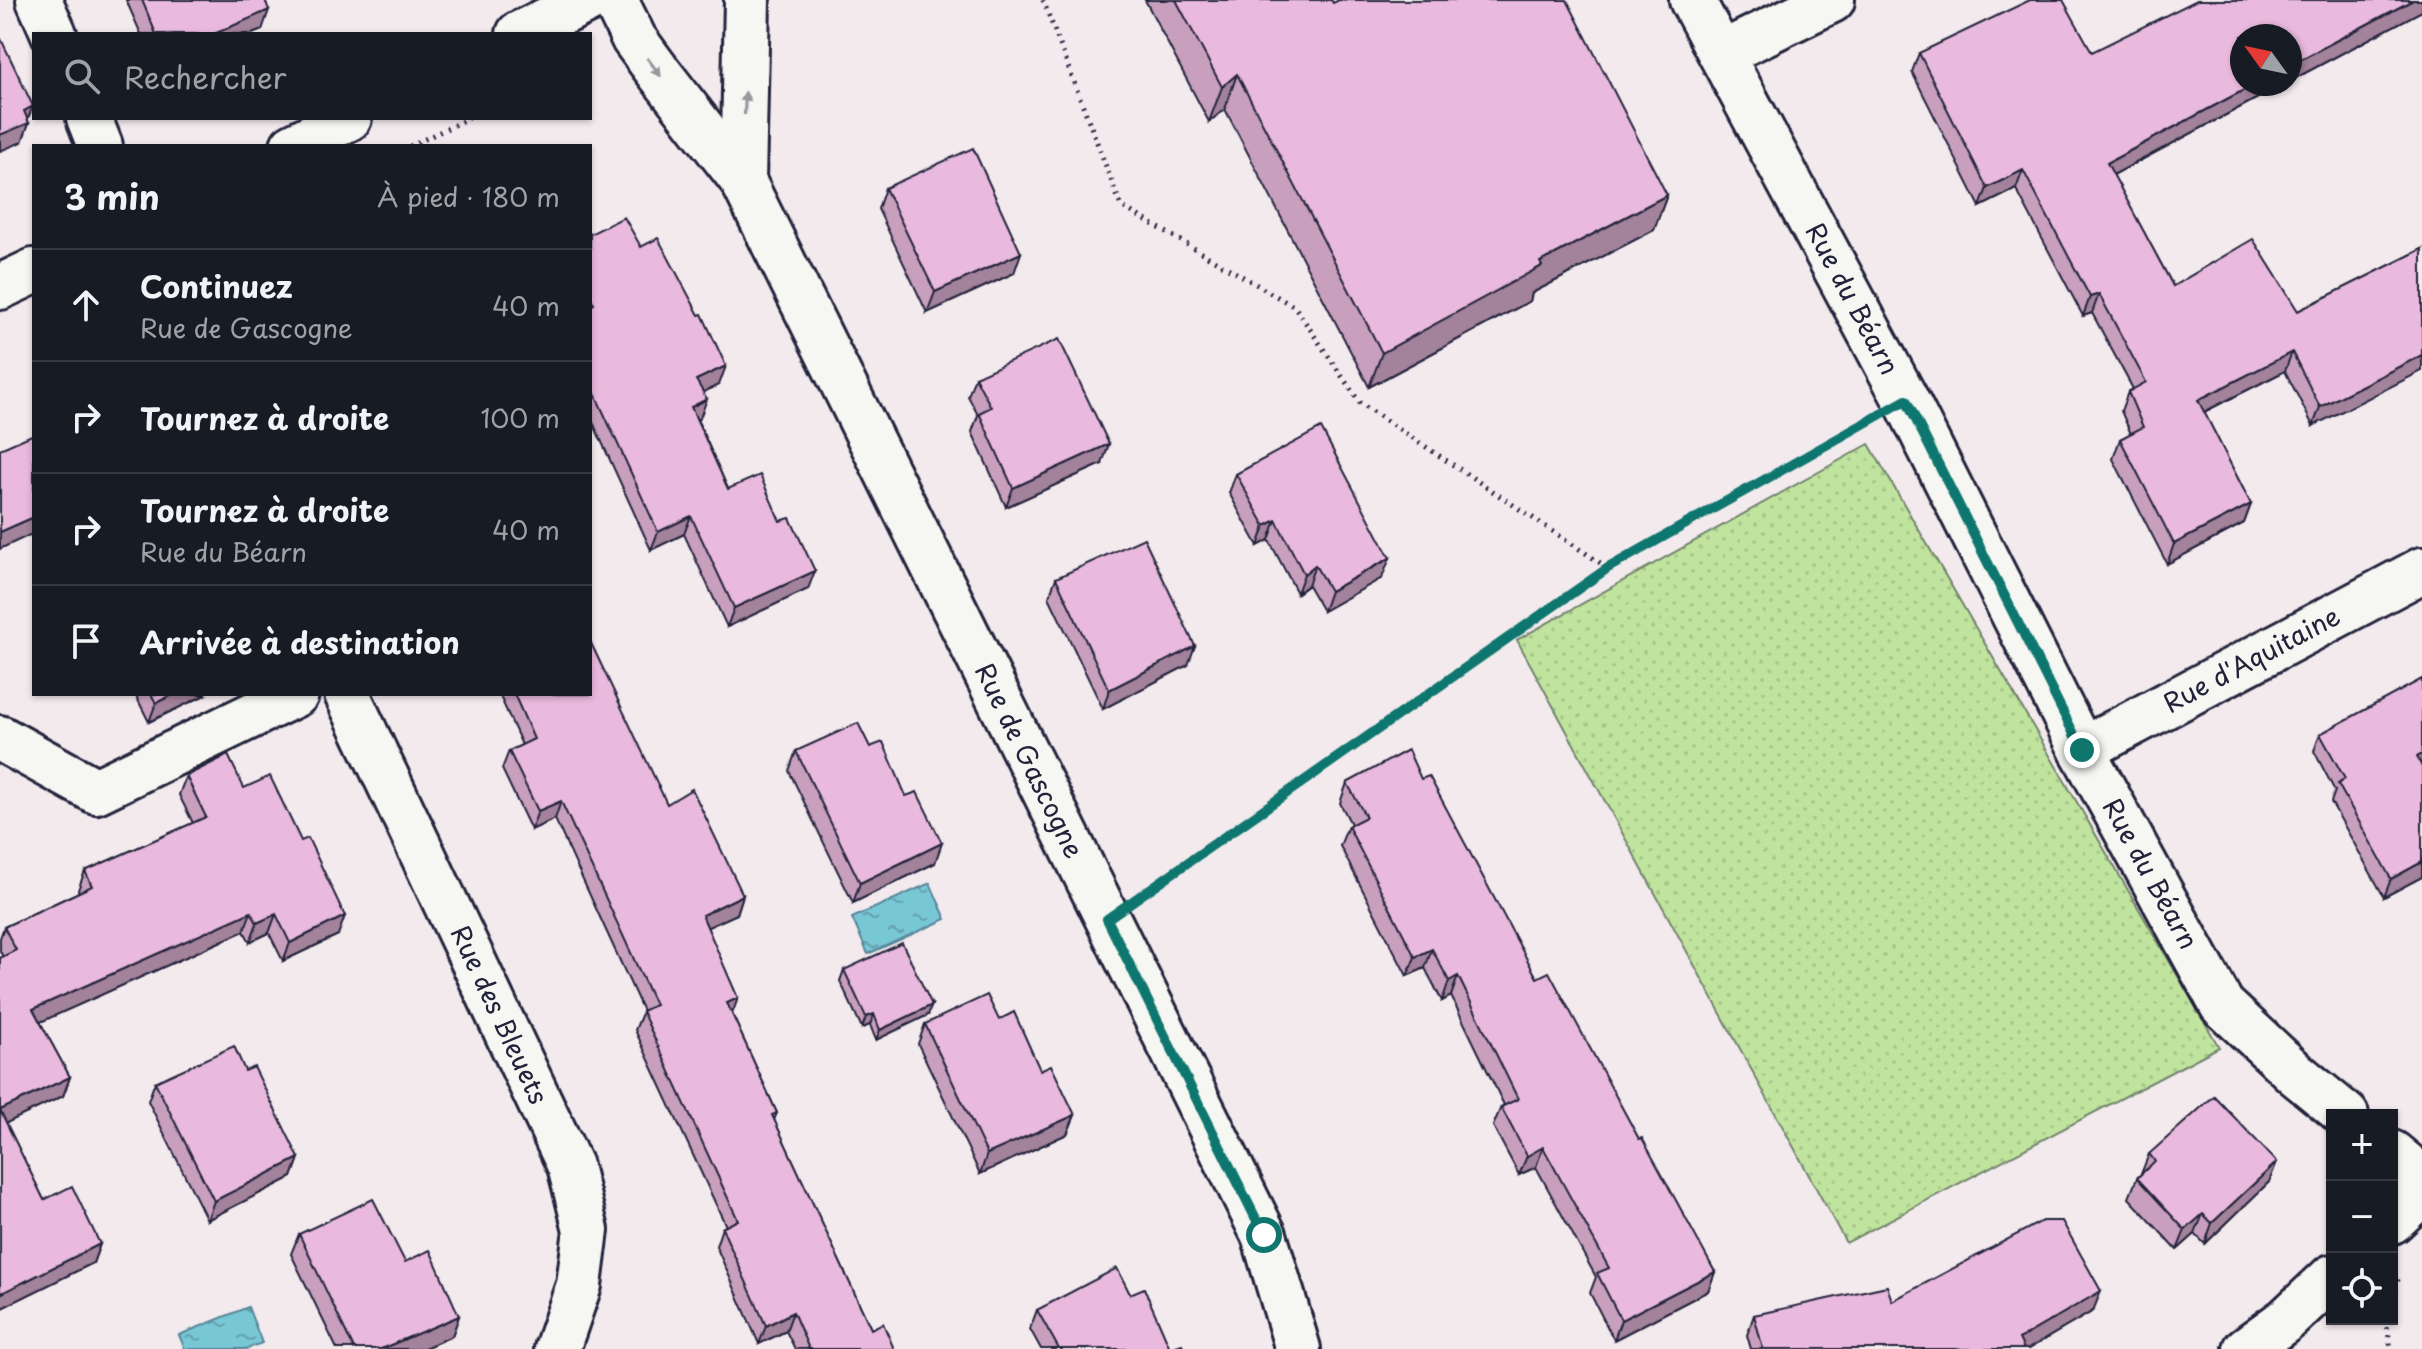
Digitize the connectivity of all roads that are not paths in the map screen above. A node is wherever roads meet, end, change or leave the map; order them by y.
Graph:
1 (39, 0) edge
2 (588, 0) edge
3 (615, 0) edge
4 (747, 0) edge
5 (1692, 0) edge
6 (1832, 0) edge
7 (53, 32) edge
8 (523, 32) edge
9 (1721, 54) junction
10 (90, 120) edge
11 (345, 120) edge
12 (99, 144) edge
13 (297, 144) edge
14 (743, 181) junction
15 (32, 272) edge
16 (0, 287) edge
17 (2422, 570) edge
18 (292, 696) edge
19 (348, 696) edge
20 (0, 738) edge
21 (2082, 750) junction
22 (2339, 1109) edge
23 (2398, 1158) edge
24 (2422, 1178) edge
25 (2422, 1193) edge
26 (2398, 1215) edge
27 (2326, 1283) edge
28 (557, 1349) edge
29 (1298, 1349) edge
30 (2246, 1349) edge

1 - 7 street
2 - 8 street
3 -> 14 street, Rue de Gascogne
14 -> 4 street, Rue de Gascogne
5 - 9 street, Rue du Béarn
6 - 9 street
9 - 21 street, Rue du Béarn
10 - 12 street
11 - 13 street
14 - 29 street, Rue de Gascogne
15 - 16 street
17 - 21 street, Rue d'Aquitaine
18 - 20 street
19 - 28 street, Rue des Bleuets
21 - 22 street, Rue du Béarn
23 - 24 street
25 - 26 street
27 - 30 street

